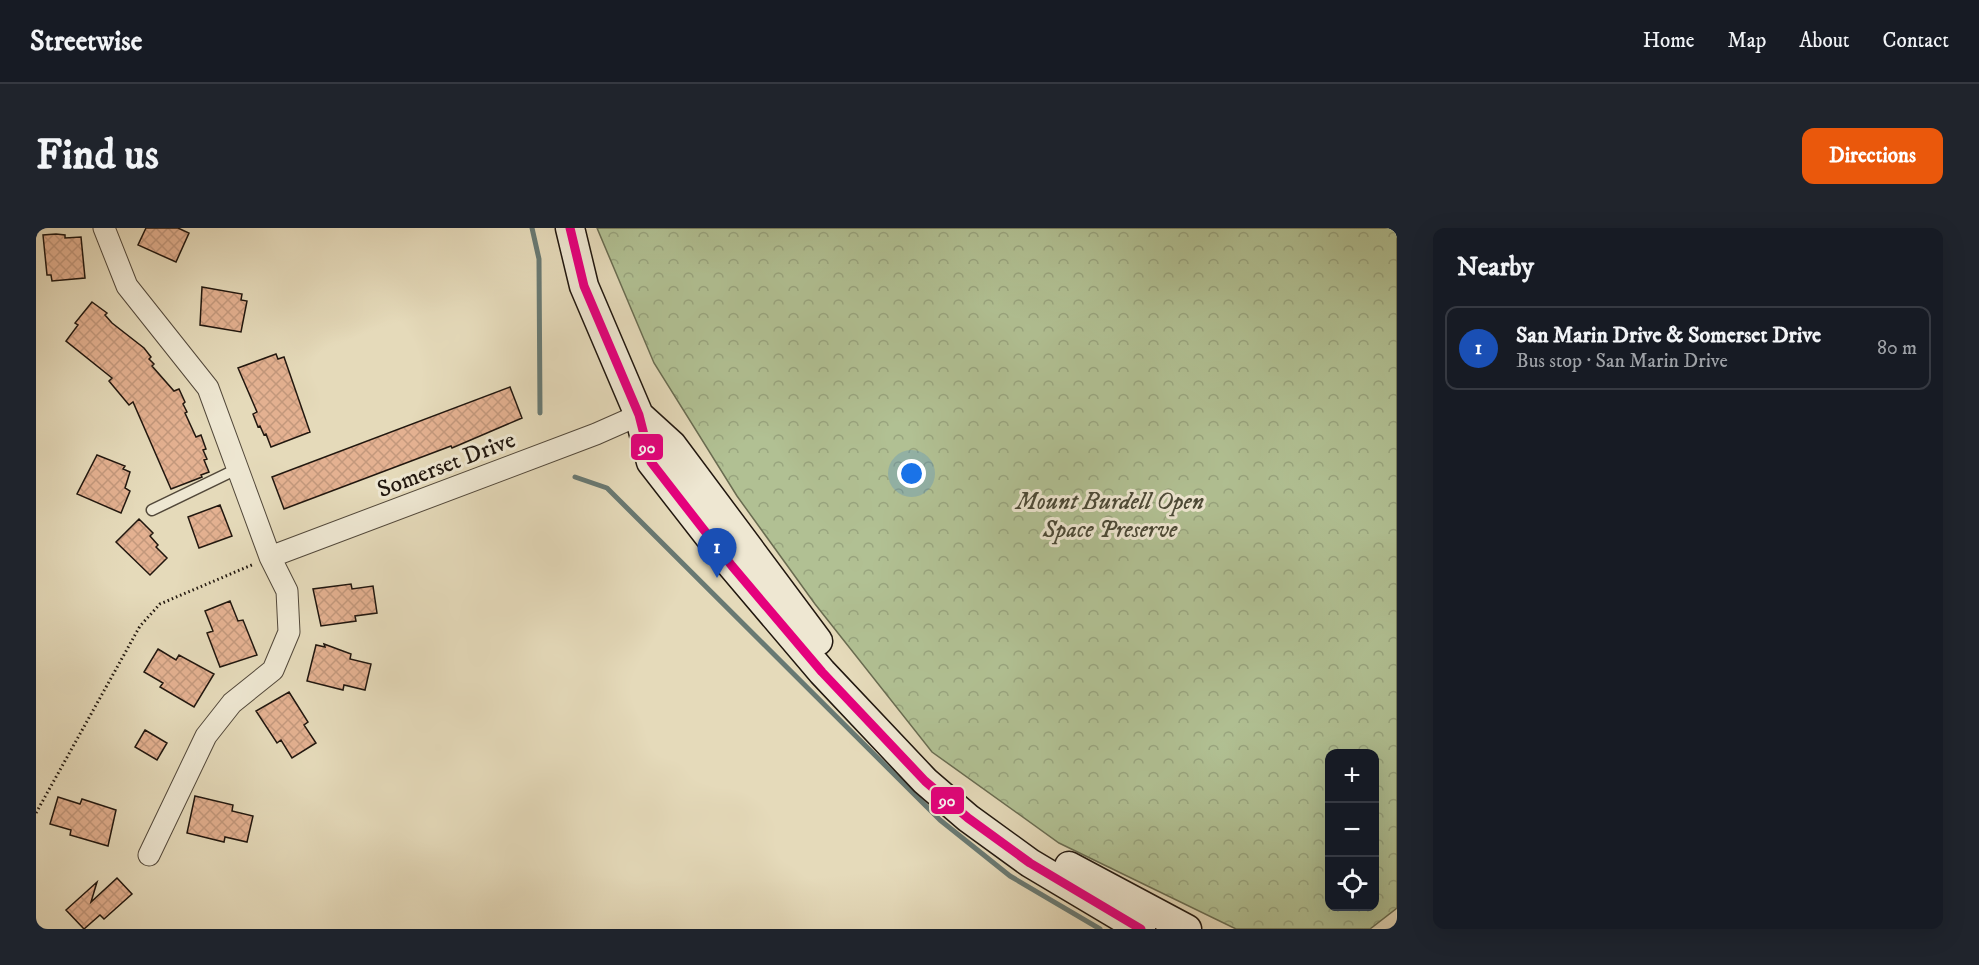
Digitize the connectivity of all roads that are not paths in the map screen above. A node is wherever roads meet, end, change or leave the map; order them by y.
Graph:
1 (104, 228) edge
2 (570, 228) edge
3 (639, 415) junction
4 (239, 468) junction
5 (152, 510) dead end
6 (270, 557) junction
7 (149, 855) dead end
8 (1141, 929) edge
9 (1187, 929) edge

1 - 4 street
2 - 3 main road
3 - 6 street, Somerset Drive
3 - 8 main road
3 - 9 main road
4 - 5 lane
4 - 6 street
6 - 7 street

